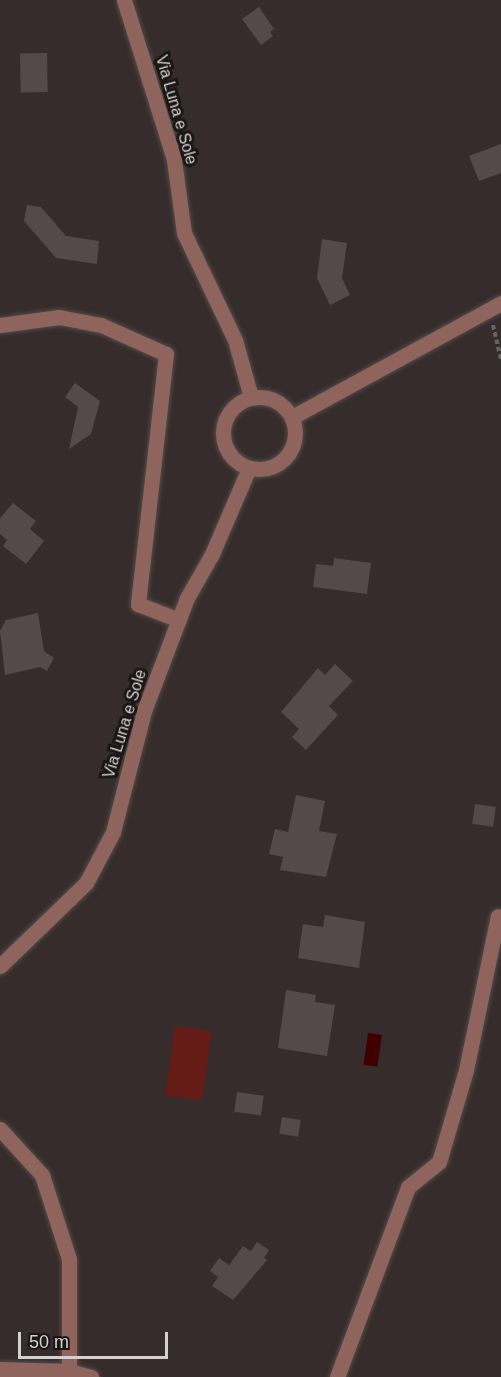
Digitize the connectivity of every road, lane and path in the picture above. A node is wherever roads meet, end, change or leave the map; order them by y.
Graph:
1 (124, 0) edge
2 (495, 306) edge
3 (0, 325) edge
4 (501, 359) edge
5 (251, 398) junction
6 (292, 417) junction
7 (249, 468) junction
8 (179, 620) junction
9 (498, 916) dead end
10 (0, 966) edge
11 (0, 1129) edge
12 (0, 1369) edge
13 (69, 1374) edge
14 (91, 1377) edge
15 (337, 1377) edge

1 - 5 street, Via Luna e Sole
2 - 4 path
2 - 6 street
3 - 8 street
5 - 6 street
5 - 7 street
6 - 7 street
7 - 8 street, Via Luna e Sole
8 - 10 street, Via Luna e Sole
9 - 15 street
11 - 13 street
12 - 13 street
13 - 14 street

